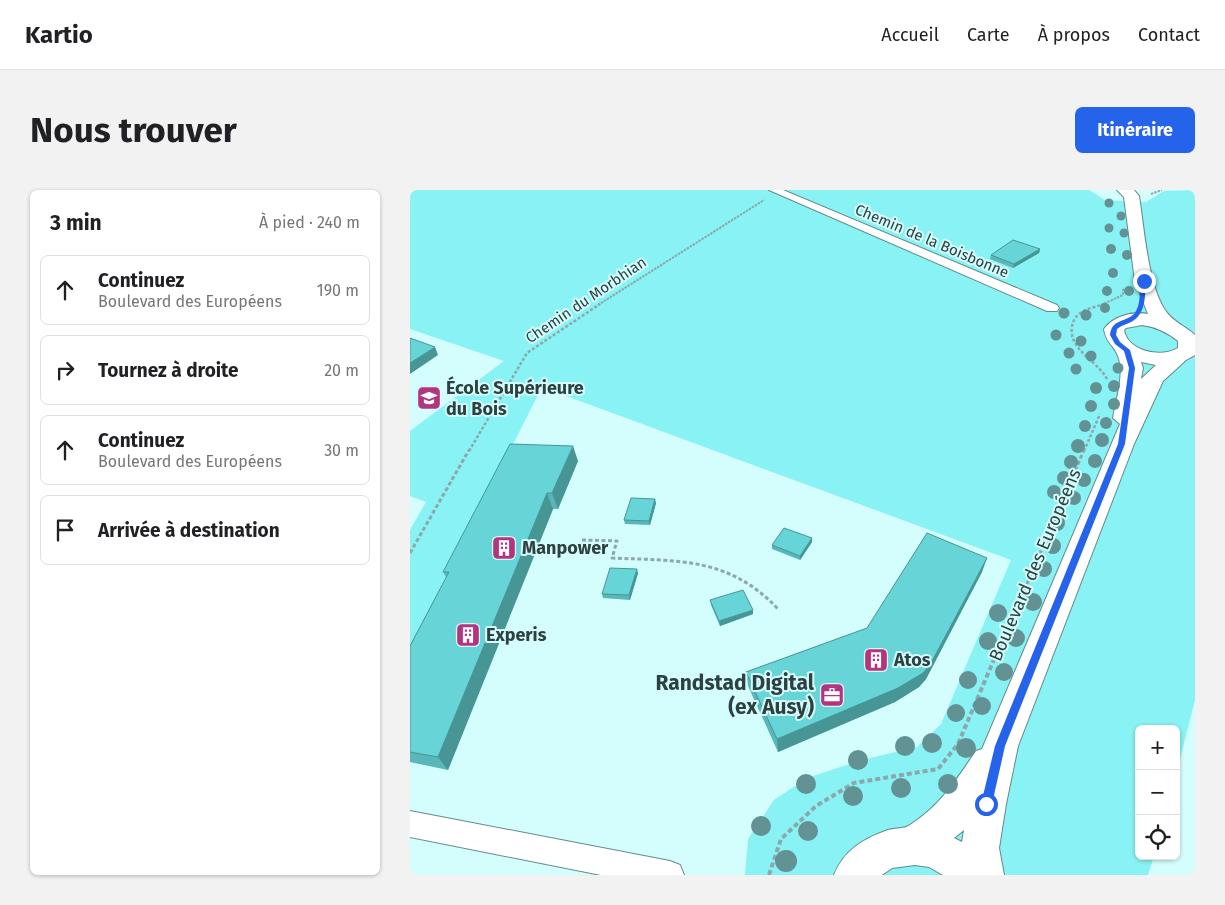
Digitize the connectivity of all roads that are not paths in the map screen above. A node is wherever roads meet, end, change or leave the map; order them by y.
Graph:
1 (776, 191) edge
2 (1132, 192) edge
3 (1144, 281) junction
4 (1052, 308) dead end
5 (1131, 320) junction
6 (1167, 325) junction
7 (1127, 350) junction
8 (1177, 358) junction
9 (1122, 444) junction
10 (1000, 746) junction
11 (410, 824) edge
12 (917, 845) junction
13 (670, 875) edge
14 (854, 875) edge
15 (974, 875) edge
16 (984, 875) edge

1 - 4 street, Chemin de la Boisbonne
2 - 3 street
3 - 5 street
3 - 6 street
5 - 6 street
5 - 7 street
6 - 8 street, Boulevard des Européens
7 - 8 street
7 - 9 street, Boulevard des Européens
8 - 9 street, Boulevard des Européens
9 - 10 street, Boulevard des Européens
10 - 12 street, Boulevard des Européens
10 - 16 street, Boulevard des Européens
11 - 13 street
12 - 14 street
12 - 15 street

